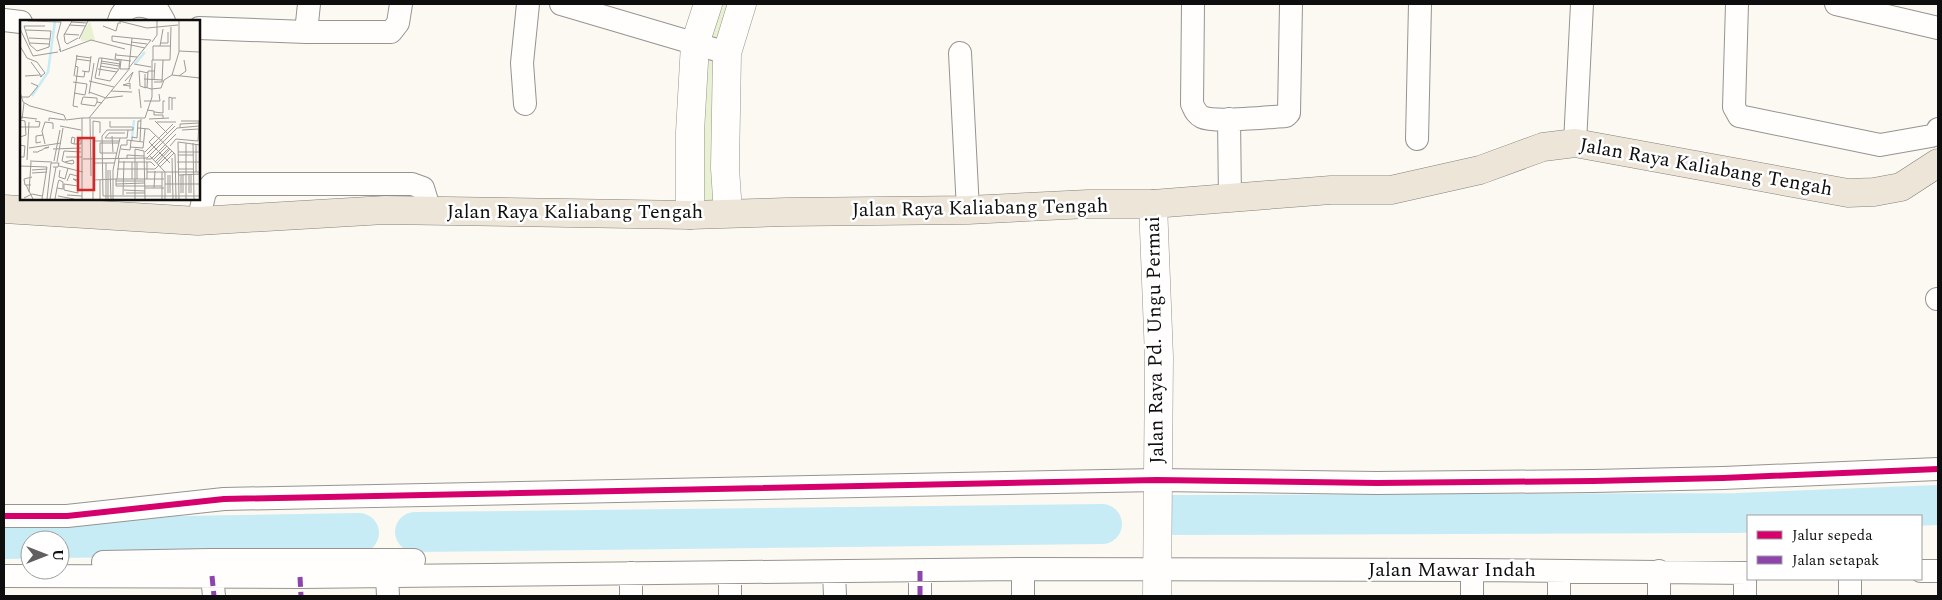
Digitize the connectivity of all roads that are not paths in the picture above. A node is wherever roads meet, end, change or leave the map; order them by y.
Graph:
1 (309, 4) edge
2 (401, 4) edge
3 (528, 4) edge
4 (561, 4) edge
5 (708, 4) edge
6 (742, 4) edge
7 (1194, 4) edge
8 (1291, 4) edge
9 (1420, 4) edge
10 (1582, 4) edge
11 (1736, 4) edge
12 (1836, 4) edge
13 (123, 12) edge
14 (160, 12) edge
15 (4, 20) edge
16 (20, 22) edge
17 (200, 28) edge
18 (1938, 28) edge
19 (306, 32) junction
20 (695, 44) junction
21 (727, 53) junction
22 (960, 53) dead end
23 (525, 104) dead end
24 (1229, 119) junction
25 (1938, 129) edge
26 (1417, 139) dead end
27 (1575, 143) junction
28 (1938, 163) edge
29 (1230, 198) junction
30 (1152, 204) junction
31 (109, 207) edge
32 (137, 208) edge
33 (4, 210) edge
34 (968, 210) junction
35 (430, 211) junction
36 (728, 213) junction
37 (690, 215) junction
38 (198, 221) junction
39 (1938, 470) edge
40 (1157, 487) junction
41 (4, 516) edge
42 (1157, 557) junction
43 (4, 563) edge
44 (70, 563) edge
45 (1023, 569) junction
46 (1472, 570) junction
47 (1559, 570) junction
48 (20, 571) edge
49 (920, 571) junction
50 (1659, 571) junction
51 (1922, 571) edge
52 (1938, 571) edge
53 (730, 572) junction
54 (834, 572) junction
55 (630, 573) junction
56 (1747, 573) edge
57 (4, 576) edge
58 (20, 577) edge
59 (49, 580) edge
60 (1850, 580) edge
61 (213, 586) edge
62 (388, 586) edge
63 (127, 587) edge
64 (300, 587) edge
65 (631, 596) edge
66 (730, 596) edge
67 (834, 596) edge
68 (920, 596) edge
69 (1023, 596) edge
70 (1157, 596) edge
71 (1472, 596) edge
72 (1559, 596) edge
73 (1659, 596) edge
74 (1745, 596) edge
75 (1850, 596) edge

1 - 19 street
2 - 19 street
3 - 23 street
4 - 20 street
5 - 20 street
6 - 21 street
7 - 24 street
8 - 24 street
9 - 26 street
10 - 27 street
11 - 25 street
12 - 18 street
13 - 14 street
15 - 16 street
17 - 19 street
20 - 21 street
20 - 37 street
21 - 36 street
22 - 34 street
24 - 29 street
27 - 28 main road, Jalan Raya Kaliabang Tengah
27 - 29 main road, Jalan Raya Kaliabang Tengah
29 - 30 main road, Jalan Raya Kaliabang Tengah
30 - 34 main road, Jalan Raya Kaliabang Tengah
30 - 40 street, Jalan Raya Pd. Ungu Permai
31 - 32 main road, Jalan Raya Kaliabang Tengah
31 - 33 main road, Jalan Raya Kaliabang Tengah
32 - 38 main road, Jalan Raya Kaliabang Tengah
34 - 36 main road, Jalan Raya Kaliabang Tengah
35 - 37 main road, Jalan Raya Kaliabang Tengah
35 - 38 main road, Jalan Raya Kaliabang Tengah
35 - 38 street
36 - 37 main road, Jalan Raya Kaliabang Tengah
39 - 40 street
40 - 41 street
40 - 42 street, Jalan Raya Pd. Ungu Permai
42 - 44 street
42 - 45 street
42 - 46 street, Jalan Mawar Indah
42 - 70 street, Jalan Raya Pd. Ungu Permai
43 - 48 street
45 - 49 street
45 - 69 street
46 - 47 street, Jalan Mawar Indah
46 - 71 street
47 - 50 street, Jalan Mawar Indah
47 - 72 street
49 - 54 street
49 - 68 street
50 - 56 street, Jalan Mawar Indah
50 - 73 street
51 - 52 street
53 - 54 street
53 - 55 street
53 - 66 street
54 - 67 street
55 - 62 street
55 - 65 street
56 - 74 street
57 - 58 street
59 - 63 street
60 - 75 street
61 - 63 street
61 - 64 street
62 - 64 street

